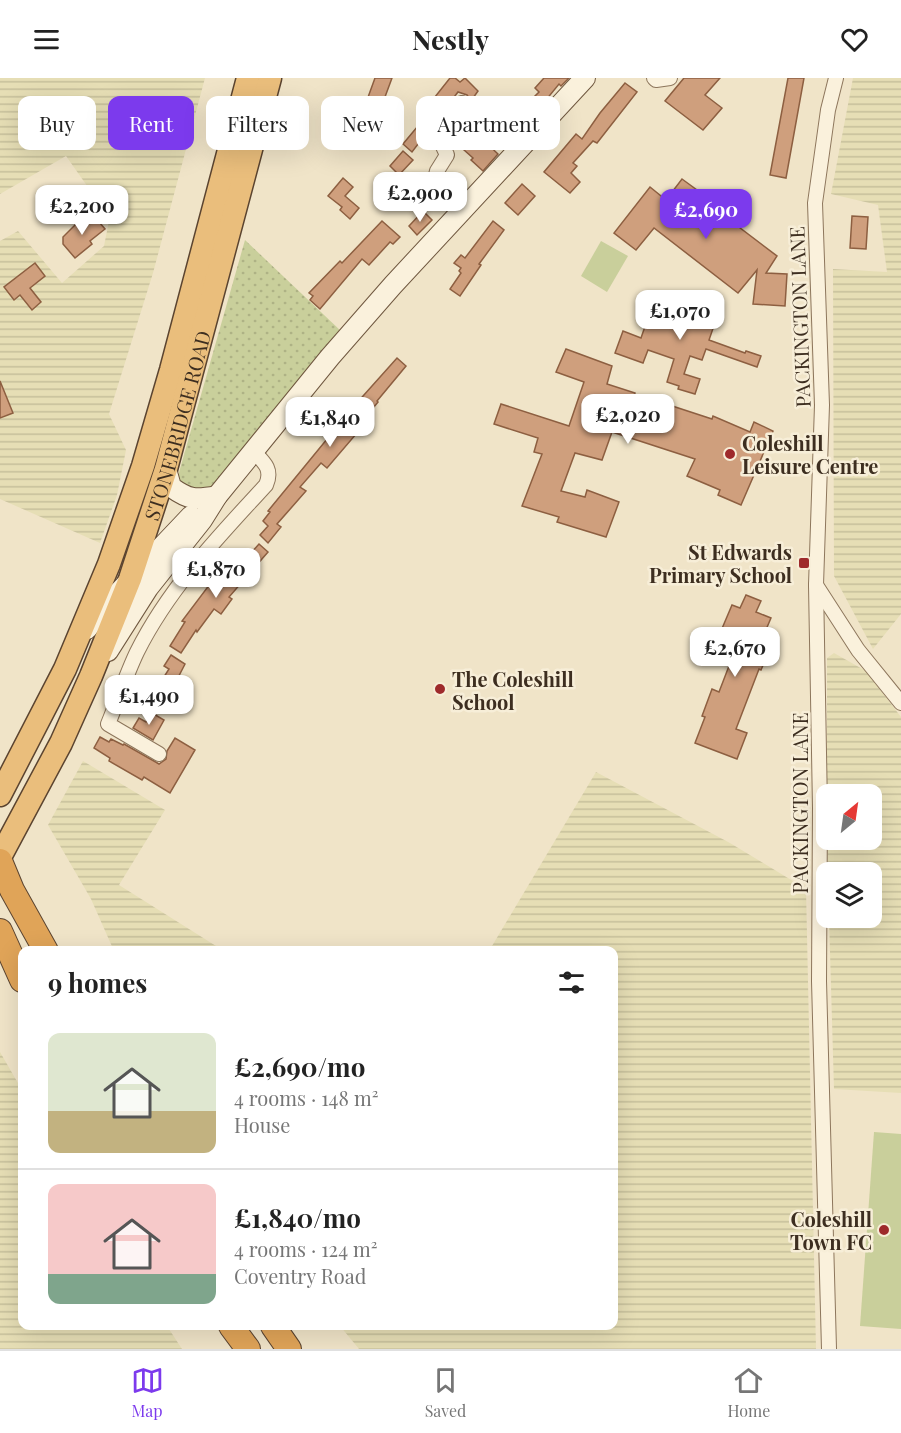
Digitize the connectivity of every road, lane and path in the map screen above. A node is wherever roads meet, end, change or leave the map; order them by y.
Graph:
1 (248, 78) edge
2 (270, 78) edge
3 (654, 78) edge
4 (670, 78) edge
5 (836, 78) edge
6 (583, 79) edge
7 (445, 150) edge
8 (461, 211) junction
9 (253, 451) junction
10 (166, 469) junction
11 (217, 496) junction
12 (130, 579) junction
13 (816, 585) junction
14 (65, 669) junction
15 (92, 676) junction
16 (901, 703) edge
17 (159, 754) dead end
18 (0, 794) edge
19 (0, 859) edge
20 (0, 931) edge
21 (43, 946) edge
22 (18, 971) edge
23 (234, 1330) edge
24 (276, 1330) edge
25 (248, 1349) edge
26 (289, 1349) edge
27 (829, 1349) edge

1 - 14 highway, STONEBRIDGE ROAD
2 - 10 highway, STONEBRIDGE ROAD
3 - 4 street
5 - 13 street, PACKINGTON LANE
6 - 8 main road
7 - 8 street
8 - 9 main road
9 - 11 main road
9 - 17 street
10 - 11 main road
10 - 12 highway, STONEBRIDGE ROAD
11 - 12 main road
11 - 15 main road
12 - 14 main road
12 - 15 highway, STONEBRIDGE ROAD
13 - 16 street
13 - 27 street, PACKINGTON LANE
14 - 18 highway, STONEBRIDGE ROAD
15 - 19 highway, STONEBRIDGE ROAD
19 - 21 highway
20 - 22 highway
23 - 25 highway
24 - 26 highway

